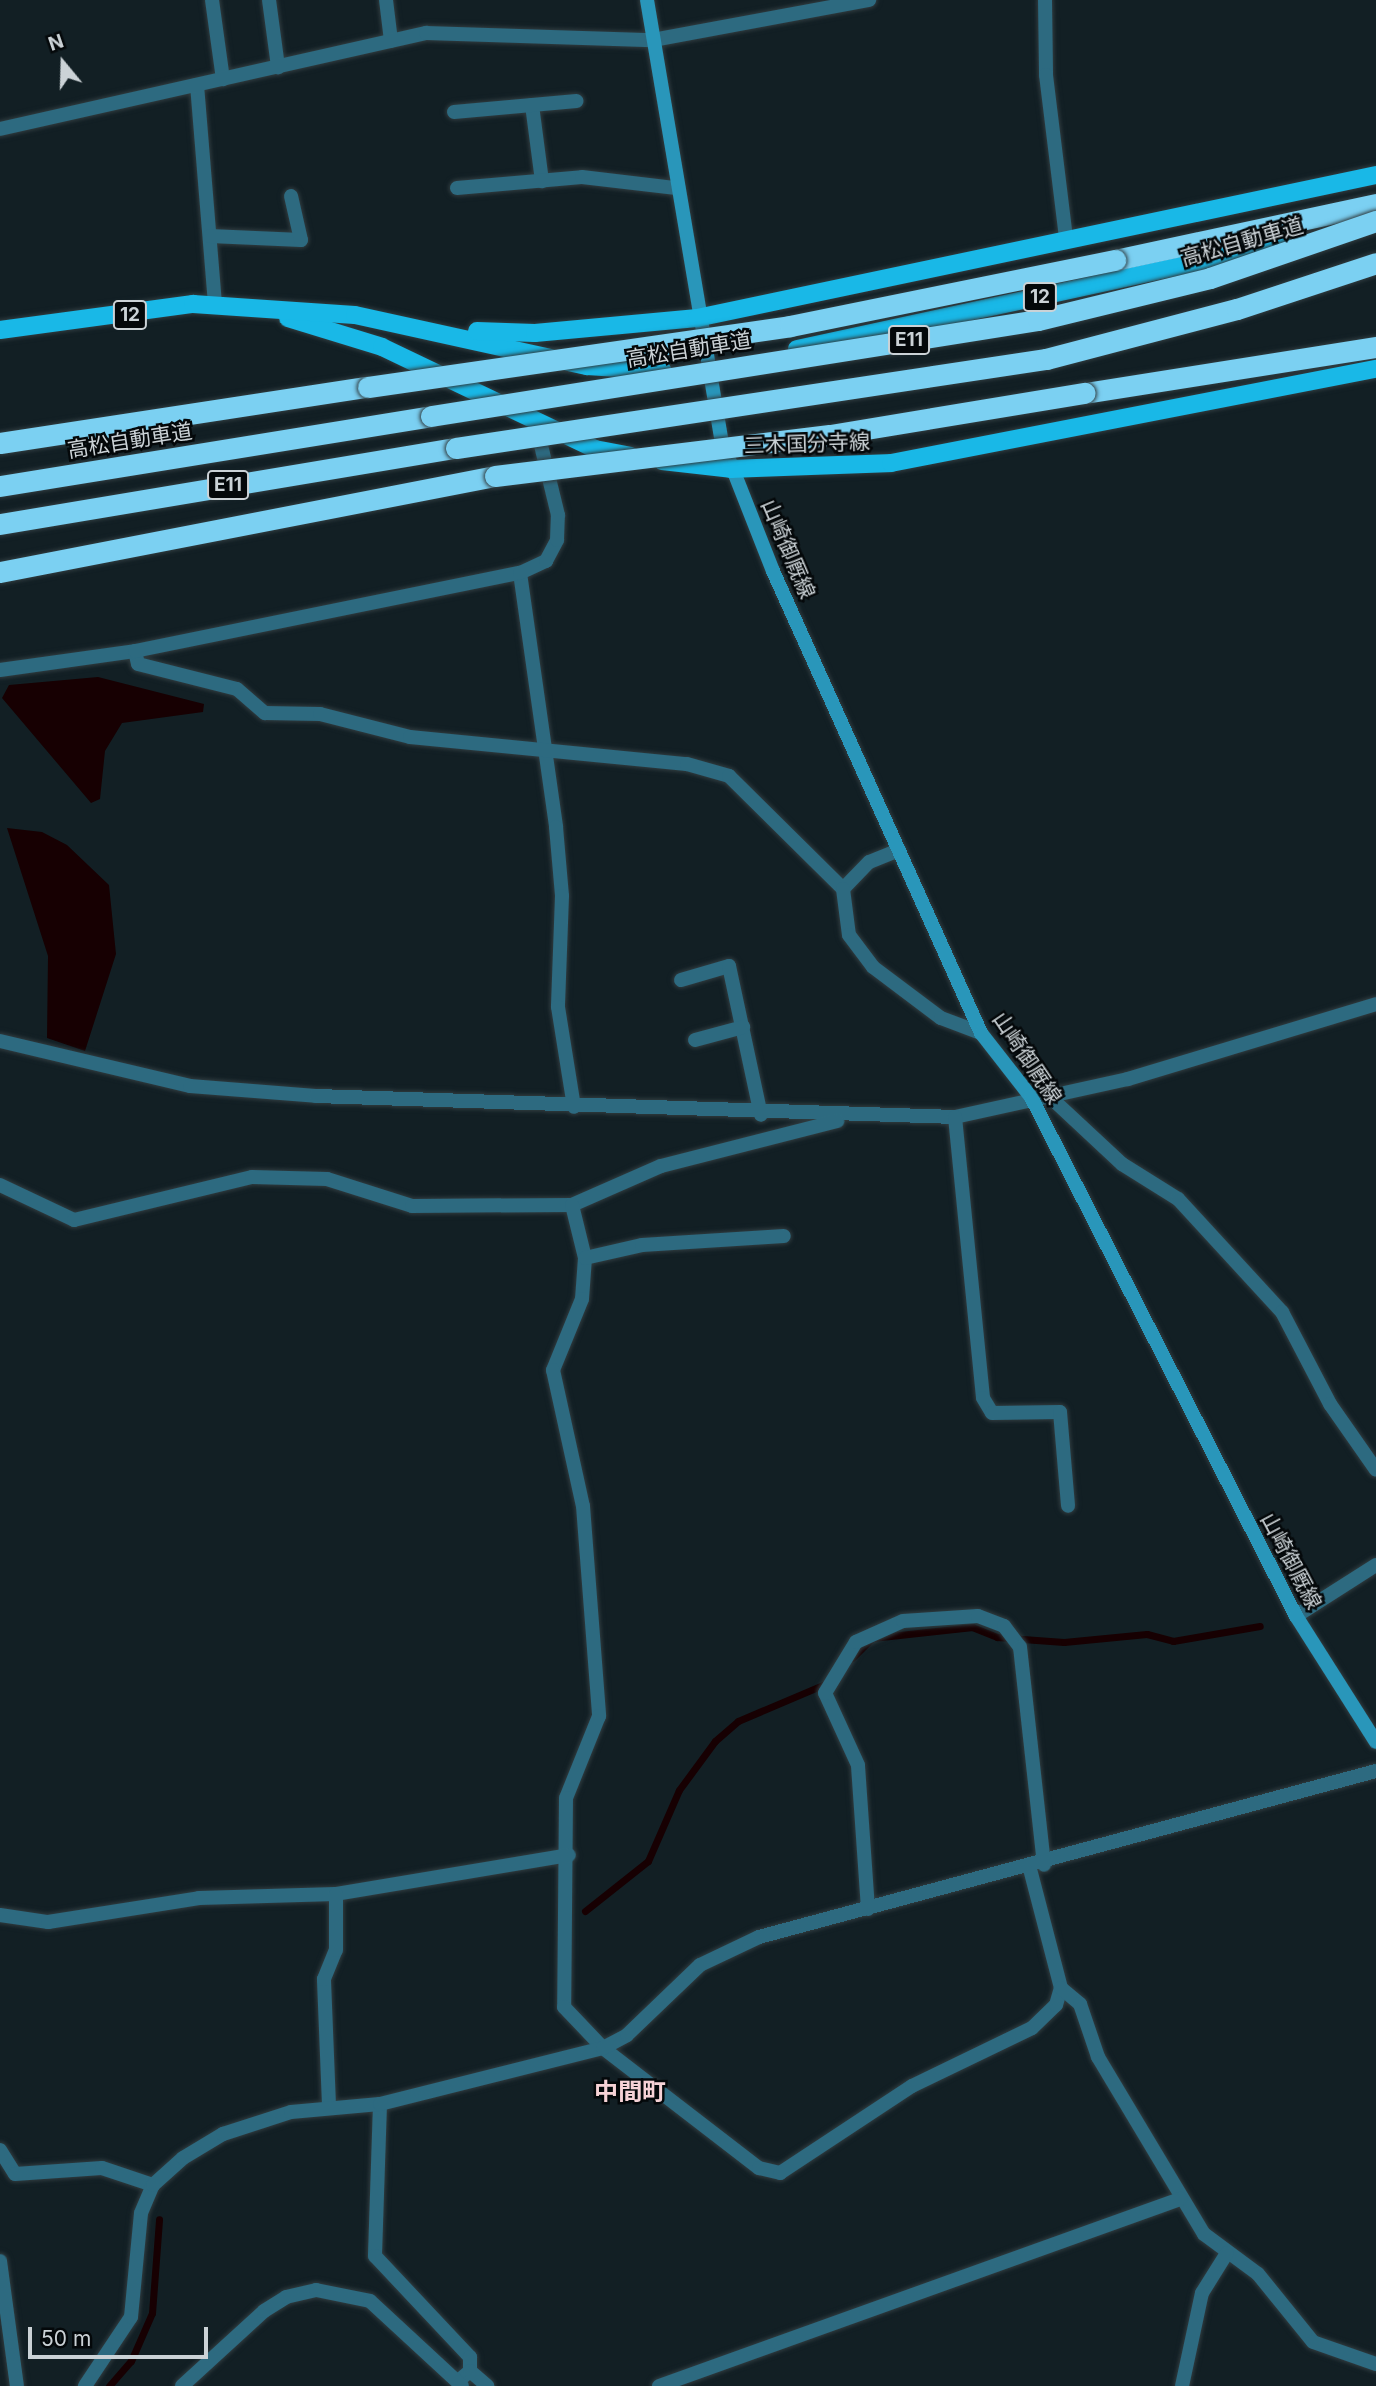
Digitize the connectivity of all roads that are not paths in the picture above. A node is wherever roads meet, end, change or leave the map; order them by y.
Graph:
1 (212, 0) edge
2 (270, 0) edge
3 (386, 0) edge
4 (647, 0) edge
5 (869, 0) edge
6 (1045, 0) edge
7 (653, 40) junction
8 (391, 41) junction
9 (278, 66) junction
10 (223, 79) junction
11 (197, 85) junction
12 (577, 101) dead end
13 (532, 105) junction
14 (454, 112) dead end
15 (0, 129) edge
16 (1376, 175) edge
17 (542, 181) junction
18 (457, 188) dead end
19 (676, 188) junction
20 (291, 196) dead end
21 (1376, 204) edge
22 (1376, 221) edge
23 (1376, 229) edge
24 (210, 236) junction
25 (1066, 239) junction
26 (1376, 262) edge
27 (215, 306) junction
28 (260, 310) junction
29 (697, 318) junction
30 (0, 330) edge
31 (438, 330) junction
32 (1376, 347) edge
33 (705, 368) junction
34 (1376, 369) edge
35 (535, 421) junction
36 (0, 443) edge
37 (731, 470) junction
38 (0, 486) edge
39 (0, 524) edge
40 (0, 572) edge
41 (520, 573) junction
42 (135, 651) junction
43 (0, 670) edge
44 (544, 752) junction
45 (899, 850) junction
46 (843, 889) junction
47 (681, 980) dead end
48 (1376, 1003) edge
49 (743, 1027) junction
50 (981, 1033) junction
51 (695, 1040) dead end
52 (0, 1041) edge
53 (1049, 1096) junction
54 (1031, 1097) junction
55 (574, 1107) junction
56 (761, 1115) junction
57 (955, 1117) junction
58 (845, 1118) junction
59 (0, 1185) edge
60 (572, 1205) junction
61 (784, 1236) dead end
62 (584, 1258) junction
63 (1376, 1470) edge
64 (1068, 1506) dead end
65 (1376, 1565) edge
66 (1296, 1616) junction
67 (1376, 1742) edge
68 (1376, 1771) edge
69 (569, 1855) junction
70 (1037, 1867) junction
71 (336, 1894) junction
72 (867, 1909) junction
73 (0, 1915) edge
74 (1061, 1988) junction
75 (603, 2048) junction
76 (380, 2104) junction
77 (329, 2105) junction
78 (0, 2150) edge
79 (153, 2185) junction
80 (1180, 2199) junction
81 (1227, 2253) junction
82 (0, 2261) edge
83 (1376, 2364) edge
84 (470, 2371) junction
85 (460, 2384) edge
86 (17, 2386) edge
87 (85, 2386) edge
88 (182, 2386) edge
89 (487, 2386) edge
90 (659, 2386) edge
91 (1182, 2386) edge

1 - 10 street
2 - 9 street
3 - 8 street
4 - 7 main road, 山崎御厩線
5 - 7 street
6 - 25 street
7 - 8 street
7 - 19 main road, 山崎御厩線
8 - 9 street
9 - 10 street
10 - 11 street
11 - 15 street
11 - 24 street
12 - 13 street
13 - 14 street
13 - 17 street
16 - 25 main road
17 - 18 street
17 - 19 street
19 - 29 main road, 山崎御厩線
20 - 24 street
21 - 36 highway, bridge
22 - 38 highway, 高松自動車道 / E11, bridge
23 - 33 main road, 三木国分寺線 / 12
24 - 27 street
25 - 29 main road
26 - 39 highway, E11, bridge
27 - 28 main road, 三木国分寺線 / 12
27 - 30 main road, 三木国分寺線 / 12
28 - 31 main road, 三木国分寺線 / 12
28 - 35 main road, 三木国分寺線 / 12
29 - 31 main road
29 - 33 main road, 山崎御厩線
31 - 33 main road, 三木国分寺線 / 12
32 - 40 highway, bridge
33 - 37 main road, 山崎御厩線
34 - 37 main road, 三木国分寺線 / 12
35 - 37 main road, 三木国分寺線 / 12
35 - 41 street
37 - 45 main road, 山崎御厩線
41 - 42 street
41 - 44 street
42 - 43 street
42 - 44 street
44 - 46 street
44 - 55 street
45 - 46 street
45 - 50 main road, 山崎御厩線
46 - 50 street
47 - 49 street
48 - 53 street
49 - 51 street
49 - 56 street
50 - 54 main road, 山崎御厩線
52 - 55 street
53 - 54 street
53 - 63 street
54 - 57 street
54 - 66 main road, 山崎御厩線
55 - 56 street
56 - 58 street
57 - 58 street
57 - 64 street
58 - 60 street
59 - 60 street
60 - 62 street
61 - 62 street
62 - 69 street
65 - 66 street
66 - 67 main road, 山崎御厩線
68 - 70 street
69 - 71 street
69 - 75 street
70 - 72 street
70 - 72 street
70 - 74 street
71 - 73 street
71 - 77 street
72 - 75 street
74 - 75 street
74 - 80 street
75 - 76 street
76 - 77 street
76 - 84 street
77 - 79 street
78 - 79 street
79 - 87 street
80 - 81 street
80 - 90 street
81 - 83 street
81 - 91 street
82 - 86 street
84 - 85 street
84 - 89 street
85 - 88 street

